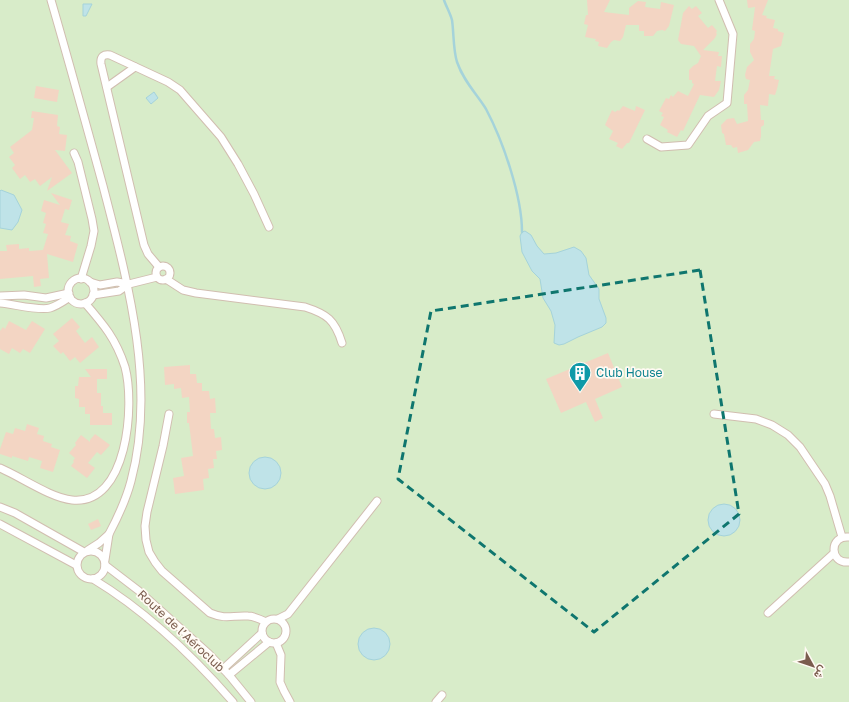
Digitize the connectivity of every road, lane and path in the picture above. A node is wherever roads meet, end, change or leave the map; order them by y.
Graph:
1 (51, 0) edge
2 (719, 0) edge
3 (135, 67) junction
4 (107, 87) junction
5 (647, 139) dead end
6 (74, 153) dead end
7 (269, 227) dead end
8 (159, 267) junction
9 (157, 276) junction
10 (81, 279) junction
11 (166, 279) junction
12 (90, 282) junction
13 (127, 284) junction
14 (69, 295) junction
15 (93, 295) junction
16 (0, 296) edge
17 (0, 303) edge
18 (85, 303) junction
19 (342, 343) dead end
20 (169, 414) dead end
21 (714, 414) dead end
22 (0, 468) edge
23 (377, 501) dead end
24 (0, 507) edge
25 (0, 524) edge
26 (109, 534) junction
27 (846, 537) edge
28 (86, 551) junction
29 (834, 553) junction
30 (105, 562) junction
31 (848, 562) edge
32 (76, 565) junction
33 (94, 579) junction
34 (768, 613) dead end
35 (288, 614) junction
36 (278, 619) junction
37 (266, 622) junction
38 (286, 626) junction
39 (262, 633) junction
40 (273, 643) junction
41 (223, 669) junction
42 (229, 675) junction
43 (442, 695) dead end
44 (233, 702) edge
45 (251, 702) edge
46 (290, 702) edge
47 (436, 702) edge

1 - 13 street
2 - 5 street
3 - 4 street
3 - 4 street
3 - 7 street
4 - 8 street
6 - 10 street
8 - 9 street
8 - 11 street
9 - 11 street
9 - 13 street
10 - 12 street
10 - 14 street
11 - 19 street
12 - 13 street
12 - 15 street
13 - 15 street
13 - 26 street
14 - 16 street
14 - 17 street
14 - 18 street
15 - 18 street
18 - 22 street
20 - 37 street
21 - 27 street
23 - 35 street
24 - 28 street
25 - 32 street
26 - 28 street
26 - 30 street
27 - 29 street
28 - 30 street
28 - 32 street
29 - 31 street
29 - 34 street
30 - 33 street
30 - 41 street, Route de l’Aéroclub
32 - 33 street
33 - 44 street, Route de l’Aéroclub
35 - 36 street
35 - 38 street
36 - 37 street
36 - 38 street
37 - 39 street
38 - 40 street
39 - 40 street
39 - 41 street
40 - 42 street
40 - 46 street
41 - 42 street, Route de l’Aéroclub
42 - 45 street, Route de l’Aéroclub
43 - 47 street

